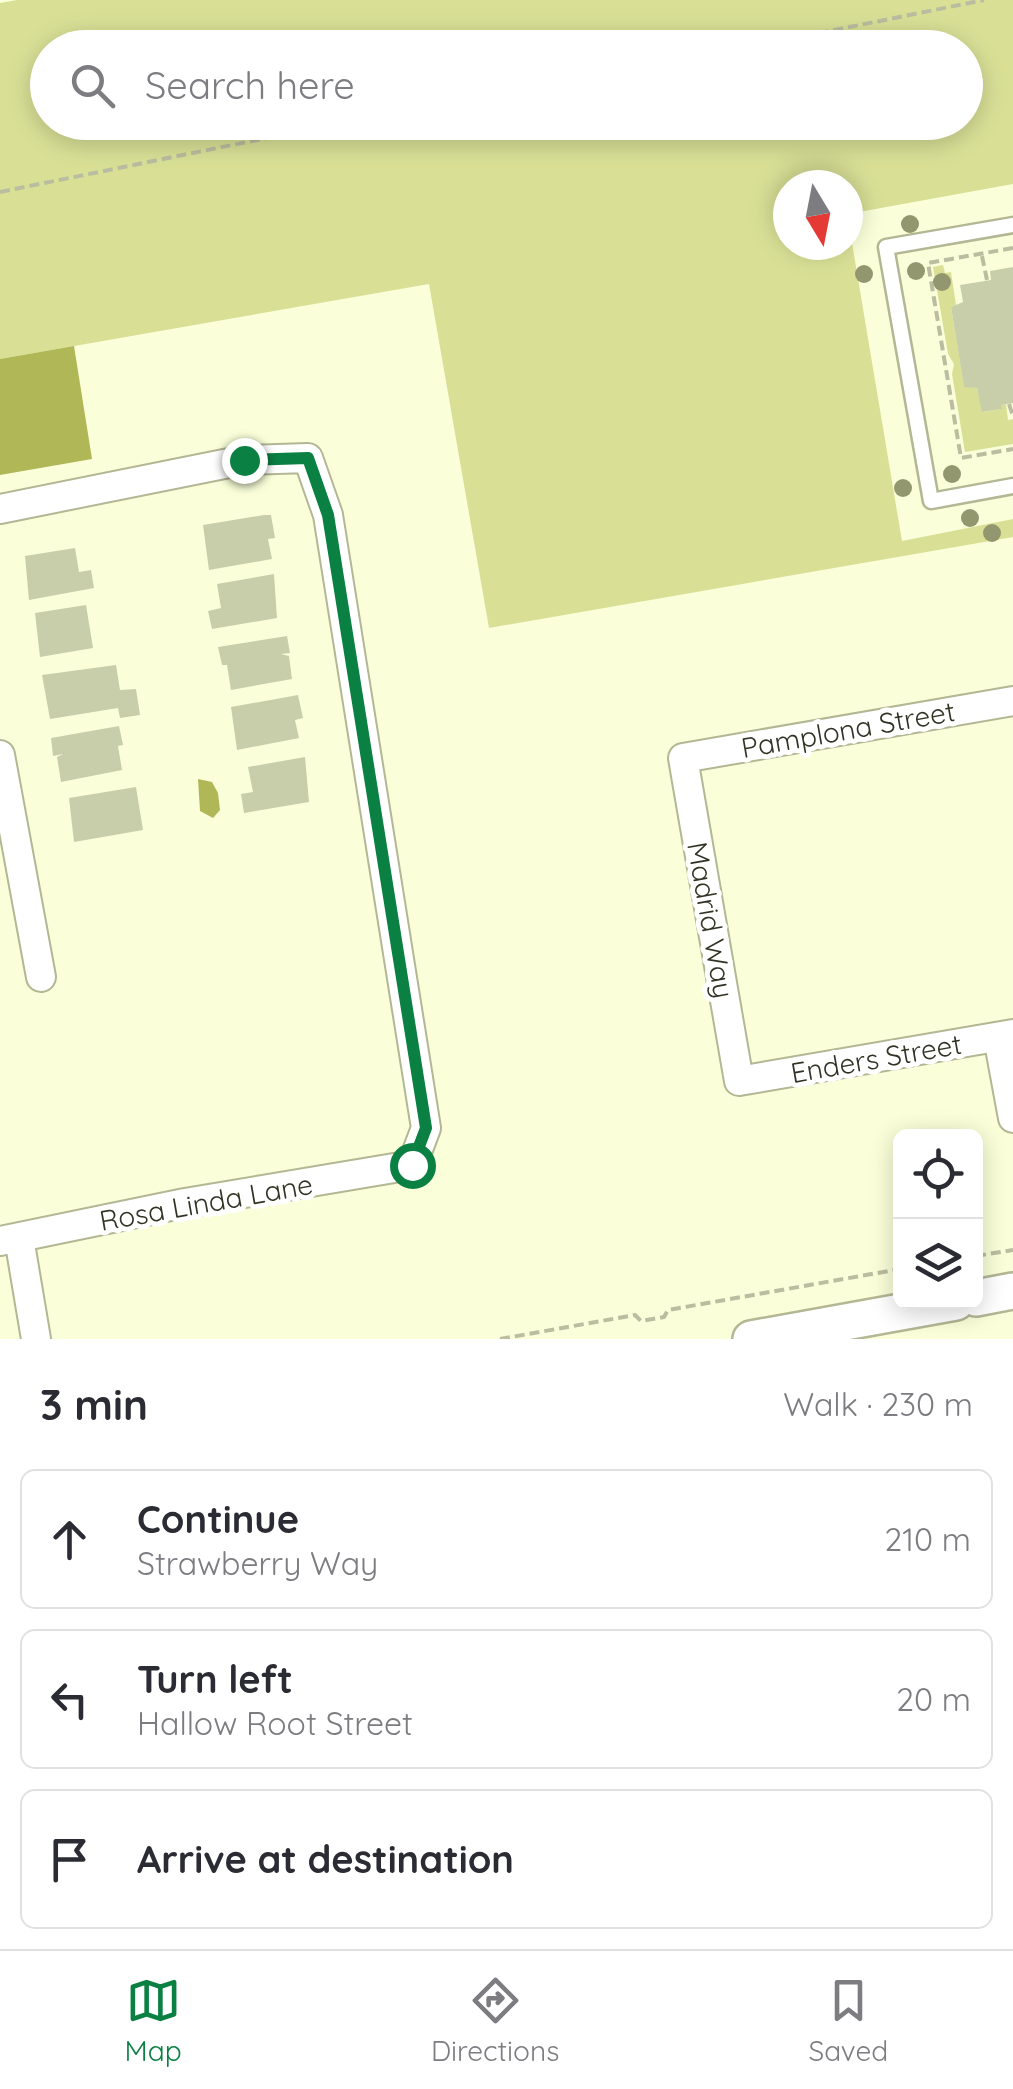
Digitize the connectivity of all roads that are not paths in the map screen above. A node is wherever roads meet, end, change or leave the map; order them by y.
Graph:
1 (1013, 225) edge
2 (1013, 486) edge
3 (0, 508) edge
4 (1013, 701) edge
5 (0, 755) edge
6 (682, 758) joint
7 (41, 977) dead end
8 (1006, 1036) edge
9 (739, 1082) joint
10 (1013, 1118) edge
11 (9, 1239) edge
12 (1013, 1291) edge
13 (983, 1297) edge
14 (917, 1309) edge
15 (36, 1339) edge
16 (751, 1339) edge

1 - 2 lane
3 - 11 street, Rosa Linda Lane
4 - 6 street, Pamplona Street
5 - 7 street
6 - 9 street, Madrid Way
8 - 9 street, Enders Street
8 - 10 street
11 - 15 street
12 - 13 street
14 - 16 street

